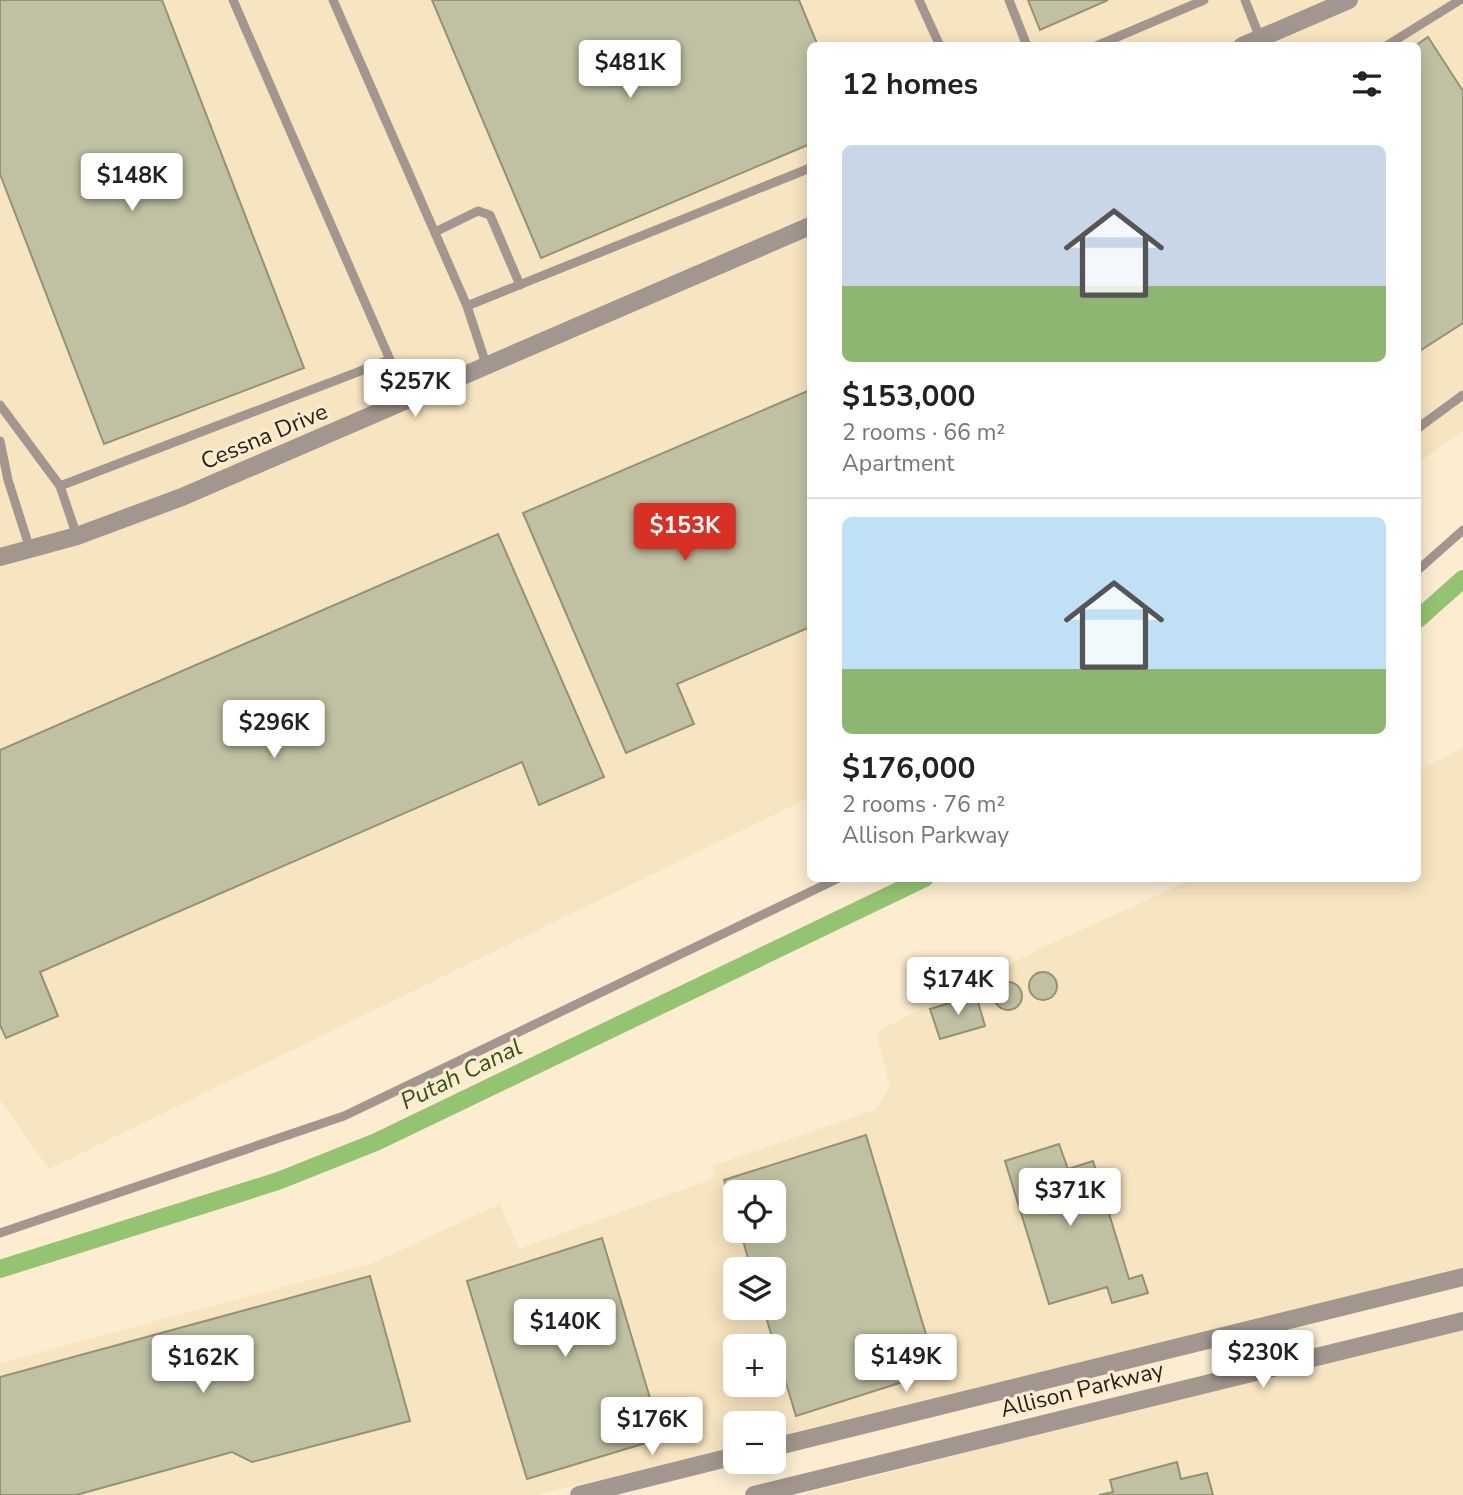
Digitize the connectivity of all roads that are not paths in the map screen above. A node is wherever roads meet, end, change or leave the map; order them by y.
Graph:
1 (233, 0) edge
2 (333, 0) edge
3 (919, 0) edge
4 (1009, 0) edge
5 (1204, 0) edge
6 (1245, 0) edge
7 (1349, 0) edge
8 (1460, 0) edge
9 (1260, 38) junction
10 (938, 42) edge
11 (1025, 42) edge
12 (1105, 42) edge
13 (1251, 42) edge
14 (1392, 42) edge
15 (807, 169) edge
16 (807, 227) edge
17 (435, 232) junction
18 (520, 285) junction
19 (467, 306) junction
20 (389, 360) junction
21 (486, 364) junction
22 (1463, 395) edge
23 (408, 401) junction
24 (0, 405) edge
25 (1421, 426) edge
26 (0, 441) edge
27 (4, 481) edge
28 (60, 486) junction
29 (1463, 530) edge
30 (77, 536) junction
31 (31, 550) junction
32 (0, 557) edge
33 (1421, 567) edge
34 (831, 882) edge
35 (0, 1233) edge
36 (1463, 1277) edge
37 (1463, 1321) edge
38 (786, 1444) edge
39 (723, 1459) edge
40 (579, 1495) edge
41 (754, 1495) edge

1 - 20 lane
2 - 17 lane
3 - 10 lane
4 - 11 lane
5 - 12 lane
6 - 9 lane
7 - 9 street
8 - 14 lane
9 - 13 street
15 - 18 lane
16 - 21 street, Cessna Drive
17 - 18 lane
17 - 19 lane
18 - 19 lane
19 - 21 lane
20 - 23 lane
20 - 28 lane
21 - 23 street, Cessna Drive
22 - 25 lane
23 - 30 street, Cessna Drive
24 - 28 lane
26 - 27 lane
27 - 31 lane
28 - 30 lane
29 - 33 lane
30 - 31 street, Cessna Drive
31 - 32 street, Cessna Drive
34 - 35 lane
36 - 38 street, Allison Parkway
37 - 41 street, Allison Parkway
39 - 40 street

